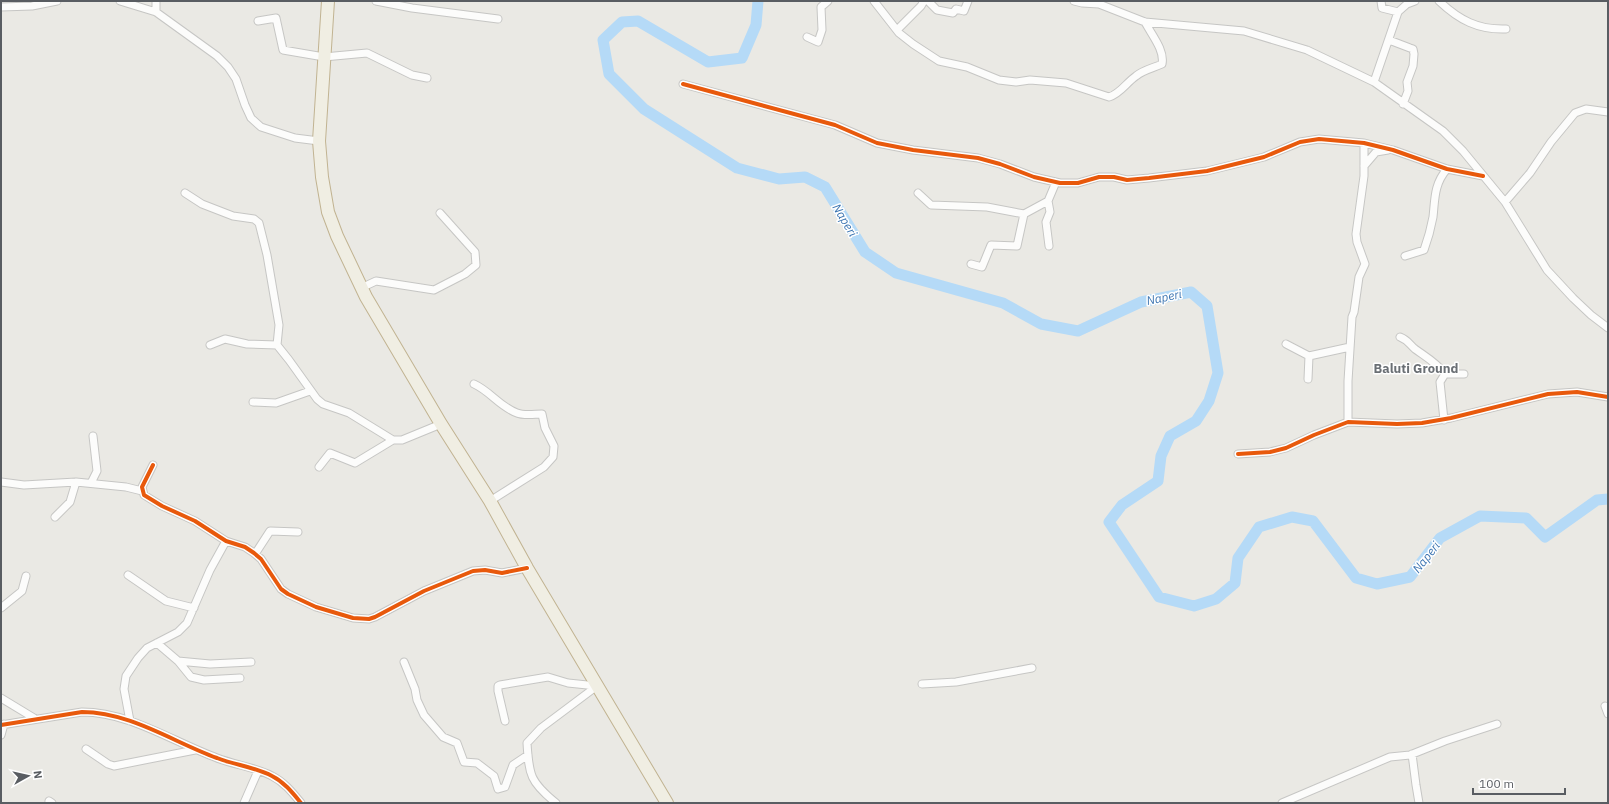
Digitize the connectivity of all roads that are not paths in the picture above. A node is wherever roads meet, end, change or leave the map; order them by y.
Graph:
1 (57, 1) edge
2 (120, 1) edge
3 (156, 1) edge
4 (328, 1) edge
5 (376, 1) edge
6 (828, 1) edge
7 (874, 1) edge
8 (924, 1) edge
9 (928, 1) edge
10 (968, 1) edge
11 (1074, 1) edge
12 (1112, 1) edge
13 (1381, 1) edge
14 (1415, 1) edge
15 (1439, 1) edge
16 (1, 7) edge
17 (1115, 9) junction
18 (156, 12) junction
19 (1398, 12) junction
20 (498, 19) dead end
21 (258, 21) dead end
22 (1145, 22) junction
23 (1506, 29) dead end
24 (897, 30) junction
25 (807, 38) dead end
26 (1389, 40) junction
27 (324, 57) junction
28 (428, 78) dead end
29 (1374, 82) junction
30 (683, 84) dead end
31 (1404, 104) junction
32 (1608, 112) edge
33 (319, 141) junction
34 (1364, 143) junction
35 (1390, 149) junction
36 (1364, 166) junction
37 (1447, 169) junction
38 (1483, 176) junction
39 (1056, 182) junction
40 (185, 193) dead end
41 (918, 193) dead end
42 (1048, 201) junction
43 (1505, 202) junction
44 (440, 213) dead end
45 (1024, 214) junction
46 (1049, 246) dead end
47 (1405, 256) dead end
48 (971, 264) dead end
49 (361, 288) junction
50 (1608, 328) edge
51 (1400, 337) dead end
52 (1286, 344) dead end
53 (210, 345) dead end
54 (277, 345) junction
55 (1350, 347) junction
56 (1309, 356) junction
57 (1445, 374) junction
58 (1464, 374) dead end
59 (1308, 379) dead end
60 (474, 384) dead end
61 (310, 391) junction
62 (1608, 397) edge
63 (253, 402) dead end
64 (1444, 420) junction
65 (1348, 422) junction
66 (441, 424) junction
67 (93, 436) dead end
68 (393, 440) junction
69 (1238, 454) dead end
70 (153, 465) dead end
71 (318, 467) dead end
72 (1, 482) edge
73 (76, 482) junction
74 (91, 483) junction
75 (142, 491) junction
76 (490, 501) junction
77 (55, 517) dead end
78 (298, 532) dead end
79 (226, 540) junction
80 (256, 554) junction
81 (527, 568) junction
82 (128, 575) dead end
83 (26, 576) dead end
84 (1, 608) edge
85 (194, 608) junction
86 (157, 643) junction
87 (178, 661) junction
88 (252, 662) dead end
89 (404, 662) dead end
90 (1032, 668) dead end
91 (240, 678) dead end
92 (922, 684) dead end
93 (597, 686) junction
94 (1, 698) edge
95 (1605, 706) dead end
96 (1608, 714) edge
97 (34, 718) junction
98 (130, 721) junction
99 (505, 722) dead end
100 (3, 724) edge
101 (1497, 724) dead end
102 (1, 735) edge
103 (86, 749) dead end
104 (196, 750) junction
105 (1412, 754) junction
106 (528, 755) junction
107 (258, 771) junction
108 (244, 803) edge
109 (300, 803) edge
110 (556, 803) edge
111 (667, 803) edge
112 (1282, 803) edge
113 (1419, 803) edge

1 - 16 street
2 - 18 street
3 - 18 street
4 - 27 highway
5 - 20 street
6 - 25 street
7 - 24 street
8 - 24 street
9 - 10 street
11 - 17 street
12 - 17 street
13 - 19 street
14 - 19 street
15 - 23 street
17 - 22 street
18 - 33 street
19 - 26 street
21 - 27 street
22 - 24 street
22 - 29 street
26 - 29 street
26 - 31 street
27 - 28 street
27 - 33 highway
29 - 31 street
30 - 39 street
31 - 38 street
32 - 43 street
33 - 49 highway
34 - 35 street
34 - 36 street
34 - 39 street
35 - 36 street
35 - 37 street
36 - 55 street
37 - 38 street
37 - 47 street
38 - 43 street
39 - 42 street
40 - 54 street
41 - 45 street
42 - 45 street
42 - 46 street
43 - 50 street
44 - 49 street
45 - 48 street
49 - 66 highway
51 - 57 street
52 - 56 street
53 - 54 street
54 - 61 street
55 - 56 street
55 - 65 street
56 - 59 street
57 - 58 street
57 - 64 street
60 - 76 street
61 - 63 street
61 - 68 street
62 - 64 street
64 - 65 street
65 - 69 street
66 - 68 street
66 - 76 highway
67 - 74 street
68 - 71 street
70 - 75 street
72 - 73 street
73 - 74 street
73 - 77 street
74 - 75 street
75 - 79 street
76 - 81 highway
78 - 80 street
79 - 80 street
79 - 85 street
80 - 81 street
81 - 93 highway
82 - 85 street
83 - 84 street
85 - 86 street
86 - 87 street
86 - 98 street
87 - 88 street
87 - 91 street
89 - 106 street
90 - 92 street
93 - 99 street
93 - 106 street
93 - 111 highway
94 - 97 street
95 - 96 street
97 - 98 street
97 - 100 street
98 - 104 street
100 - 102 street
101 - 105 street
103 - 104 street
104 - 107 street
105 - 112 street
105 - 113 street
106 - 110 street
107 - 108 street
107 - 109 street

